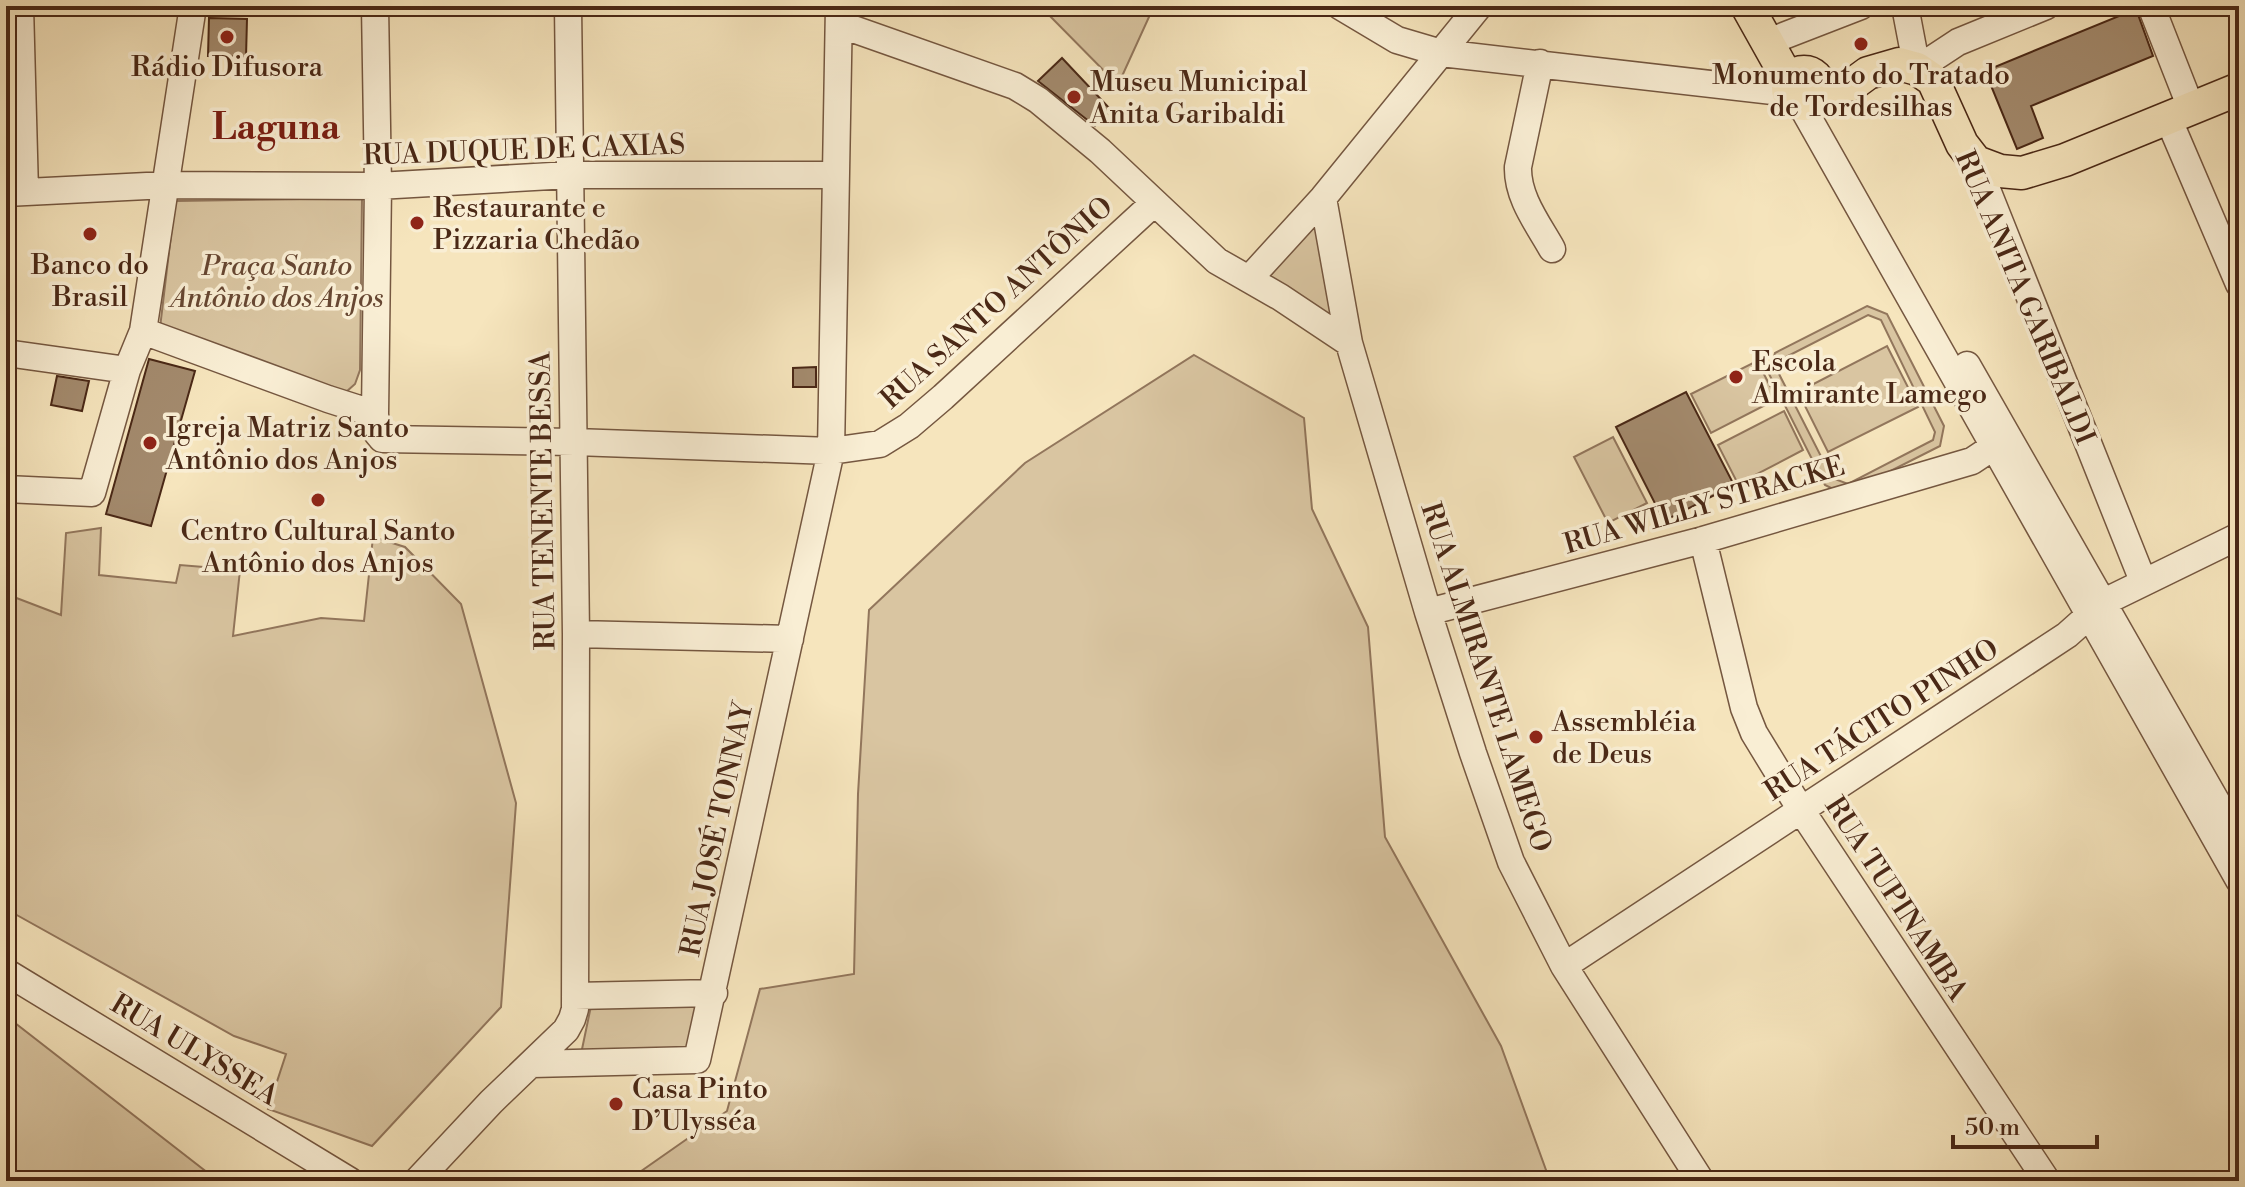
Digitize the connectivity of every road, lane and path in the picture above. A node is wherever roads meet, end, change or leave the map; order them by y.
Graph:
1 (20, 6) edge
2 (193, 6) edge
3 (375, 6) edge
4 (568, 6) edge
5 (1479, 6) edge
6 (1747, 6) edge
7 (1763, 6) edge
8 (1861, 6) edge
9 (1905, 6) edge
10 (2046, 6) edge
11 (2151, 6) edge
12 (1348, 8) edge
13 (839, 15) edge
14 (1781, 37) junction
15 (1441, 53) junction
16 (1540, 63) junction
17 (1917, 69) junction
18 (1803, 87) junction
19 (2239, 89) edge
20 (2179, 113) junction
21 (1976, 162) junction
22 (569, 175) junction
23 (835, 175) junction
24 (167, 185) junction
25 (378, 186) junction
26 (16, 193) edge
27 (1323, 198) junction
28 (1154, 203) junction
29 (1552, 249) dead end
30 (1249, 279) junction
31 (2239, 284) edge
32 (143, 331) junction
33 (1349, 343) junction
34 (6, 353) edge
35 (127, 370) junction
36 (375, 414) junction
37 (575, 442) junction
38 (2000, 442) junction
39 (831, 451) junction
40 (6, 489) edge
41 (2239, 536) edge
42 (1703, 540) junction
43 (2143, 581) junction
44 (2097, 608) junction
45 (1428, 612) junction
46 (576, 634) junction
47 (790, 639) junction
48 (2209, 807) junction
49 (1801, 810) junction
50 (2239, 841) edge
51 (2239, 880) edge
52 (1564, 966) junction
53 (6, 972) edge
54 (714, 993) junction
55 (575, 996) junction
56 (532, 1064) junction
57 (350, 1181) edge
58 (417, 1181) edge
59 (1701, 1181) edge
60 (2047, 1181) edge

1 - 26 street
2 - 24 street
3 - 25 street
4 - 22 street, RUA TENENTE BESSA
5 - 15 street
6 - 18 main road
7 - 14 main road
8 - 14 street
9 - 17 street
10 - 17 street
11 - 20 street
12 - 15 street
13 - 23 street, RUA JOSÉ TONNAY
13 - 28 street
14 - 18 main road
15 - 16 street
15 - 27 street
16 - 18 street
16 - 29 street
17 - 18 main road
17 - 21 main road, RUA ANITA GARIBALDI
18 - 38 street
19 - 20 main road
20 - 21 main road
20 - 31 street
21 - 43 street, RUA ANITA GARIBALDI
22 - 23 street, RUA DUQUE DE CAXIAS
22 - 25 street, RUA DUQUE DE CAXIAS
22 - 37 street, RUA TENENTE BESSA
23 - 39 street, RUA JOSÉ TONNAY
24 - 25 street, RUA DUQUE DE CAXIAS
24 - 26 street, RUA DUQUE DE CAXIAS
24 - 32 street
25 - 36 street
27 - 30 street
27 - 33 street, RUA ALMIRANTE LAMEGO
28 - 30 street
28 - 39 street, RUA SANTO ANTÔNIO
30 - 33 street
32 - 35 street
32 - 36 street
33 - 45 street, RUA ALMIRANTE LAMEGO
34 - 35 street
35 - 40 street
36 - 37 street, RUA SANTO ANTÔNIO
37 - 39 street, RUA SANTO ANTÔNIO
37 - 46 street, RUA TENENTE BESSA
38 - 42 street, RUA WILLY STRACKE
38 - 44 street
39 - 47 street, RUA JOSÉ TONNAY
41 - 43 street, RUA TÁCITO PINHO
42 - 45 street, RUA WILLY STRACKE
42 - 49 street, RUA TUPINAMBA
43 - 44 street, RUA TÁCITO PINHO
44 - 48 street
44 - 49 street, RUA TÁCITO PINHO
45 - 52 street, RUA ALMIRANTE LAMEGO
46 - 47 street
46 - 55 street, RUA TENENTE BESSA
47 - 54 street, RUA JOSÉ TONNAY
48 - 50 street
48 - 51 street
49 - 52 street, RUA TÁCITO PINHO
49 - 60 street, RUA TUPINAMBA
52 - 59 street, RUA ALMIRANTE LAMEGO
53 - 57 street, RUA ULYSSEA
54 - 55 street
54 - 56 street, RUA JOSÉ TONNAY
55 - 56 street
56 - 58 street

